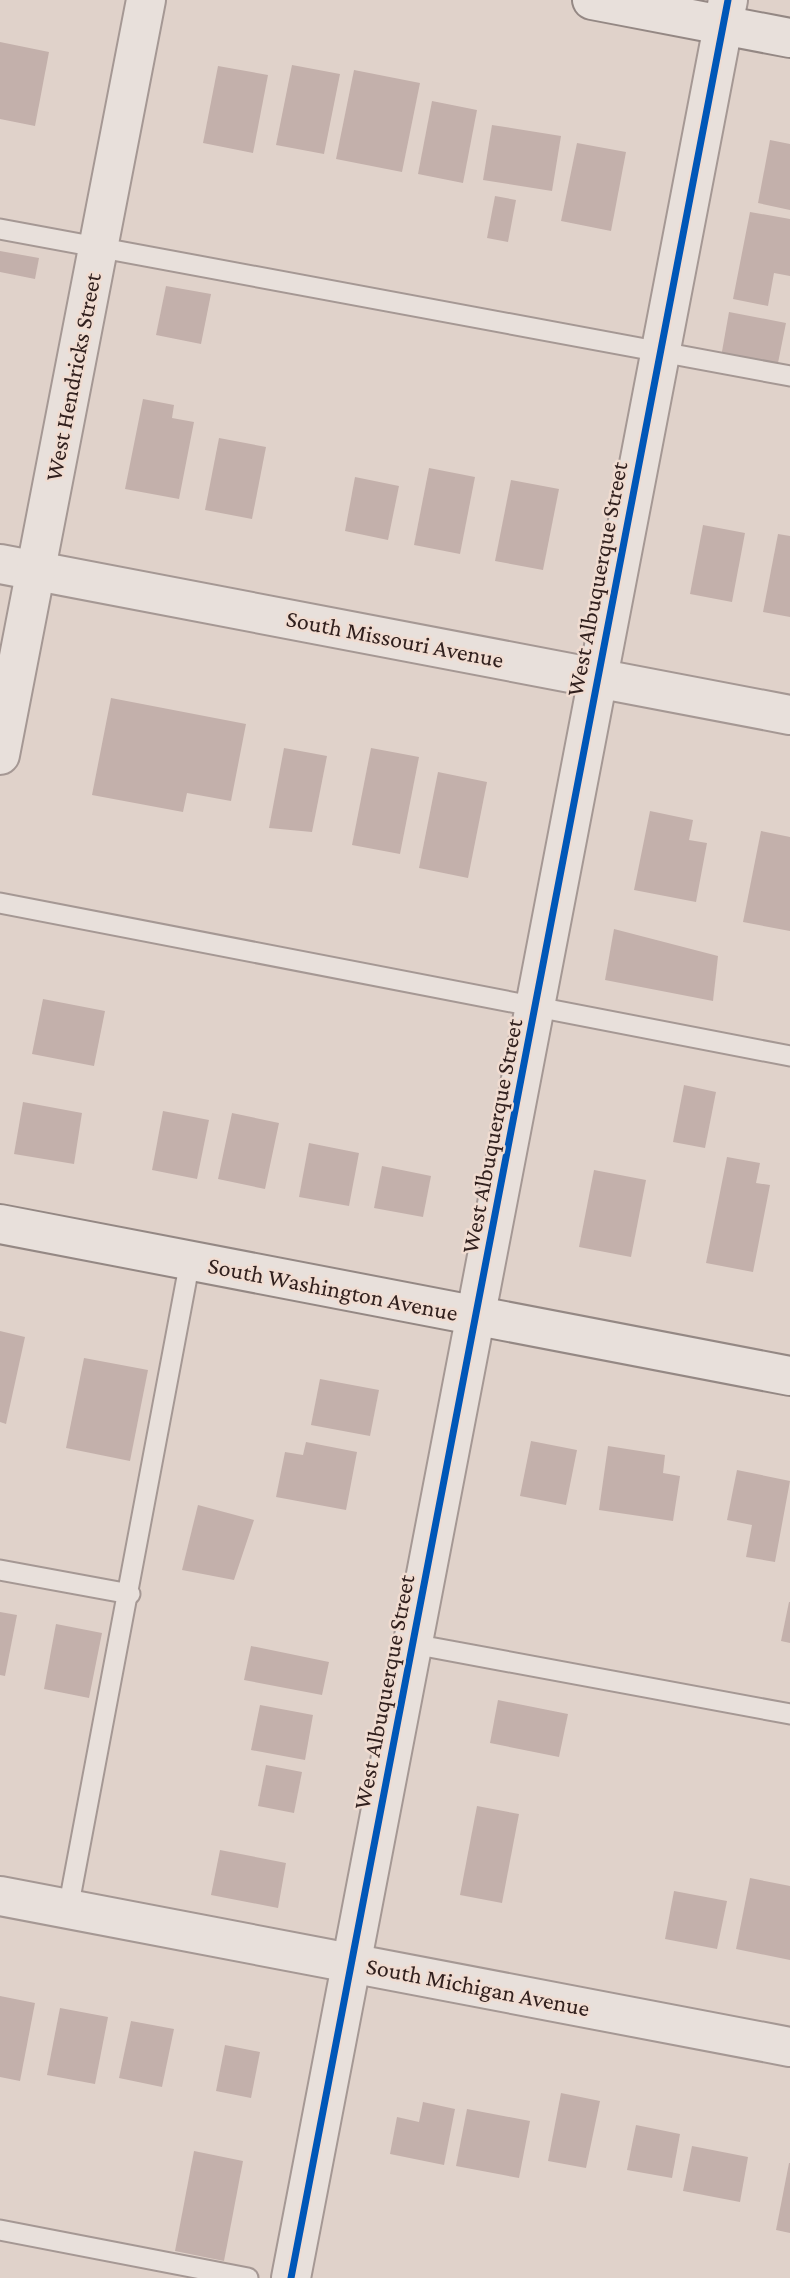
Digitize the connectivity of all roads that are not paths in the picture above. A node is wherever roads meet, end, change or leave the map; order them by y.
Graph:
1 (146, 0) edge
2 (592, 0) edge
3 (726, 13) edge
4 (790, 38) edge
5 (0, 229) edge
6 (98, 248) junction
7 (661, 352) junction
8 (790, 376) edge
9 (18, 567) edge
10 (598, 678) junction
11 (790, 715) edge
12 (0, 755) edge
13 (0, 903) edge
14 (536, 1006) junction
15 (790, 1056) edge
16 (0, 1224) edge
17 (190, 1261) junction
18 (476, 1317) junction
19 (790, 1376) edge
20 (0, 1570) edge
21 (130, 1594) junction
22 (414, 1644) junction
23 (790, 1714) edge
24 (0, 1896) edge
25 (68, 1909) junction
26 (352, 1963) junction
27 (790, 2046) edge
28 (0, 2230) edge
29 (248, 2278) edge
30 (291, 2278) edge

1 - 6 street, West Hendricks Street
2 - 3 street
3 - 4 street
3 - 7 street, West Albuquerque Street
5 - 6 lane
6 - 7 lane
6 - 9 street, West Hendricks Street
7 - 8 lane
7 - 10 street, West Albuquerque Street
9 - 10 street, South Missouri Avenue
9 - 12 street, West Hendricks Street
10 - 11 street, South Missouri Avenue
10 - 14 street, West Albuquerque Street
13 - 14 lane
14 - 15 lane
14 - 18 street, West Albuquerque Street
16 - 17 street, South Washington Avenue
17 - 18 street, South Washington Avenue
17 - 21 lane
18 - 19 street, South Washington Avenue
18 - 22 street, West Albuquerque Street
20 - 21 lane
21 - 25 lane
22 - 23 lane
22 - 26 street, West Albuquerque Street
24 - 25 street, South Michigan Avenue
25 - 26 street, South Michigan Avenue
26 - 27 street, South Michigan Avenue
26 - 30 street, West Albuquerque Street
28 - 29 lane

